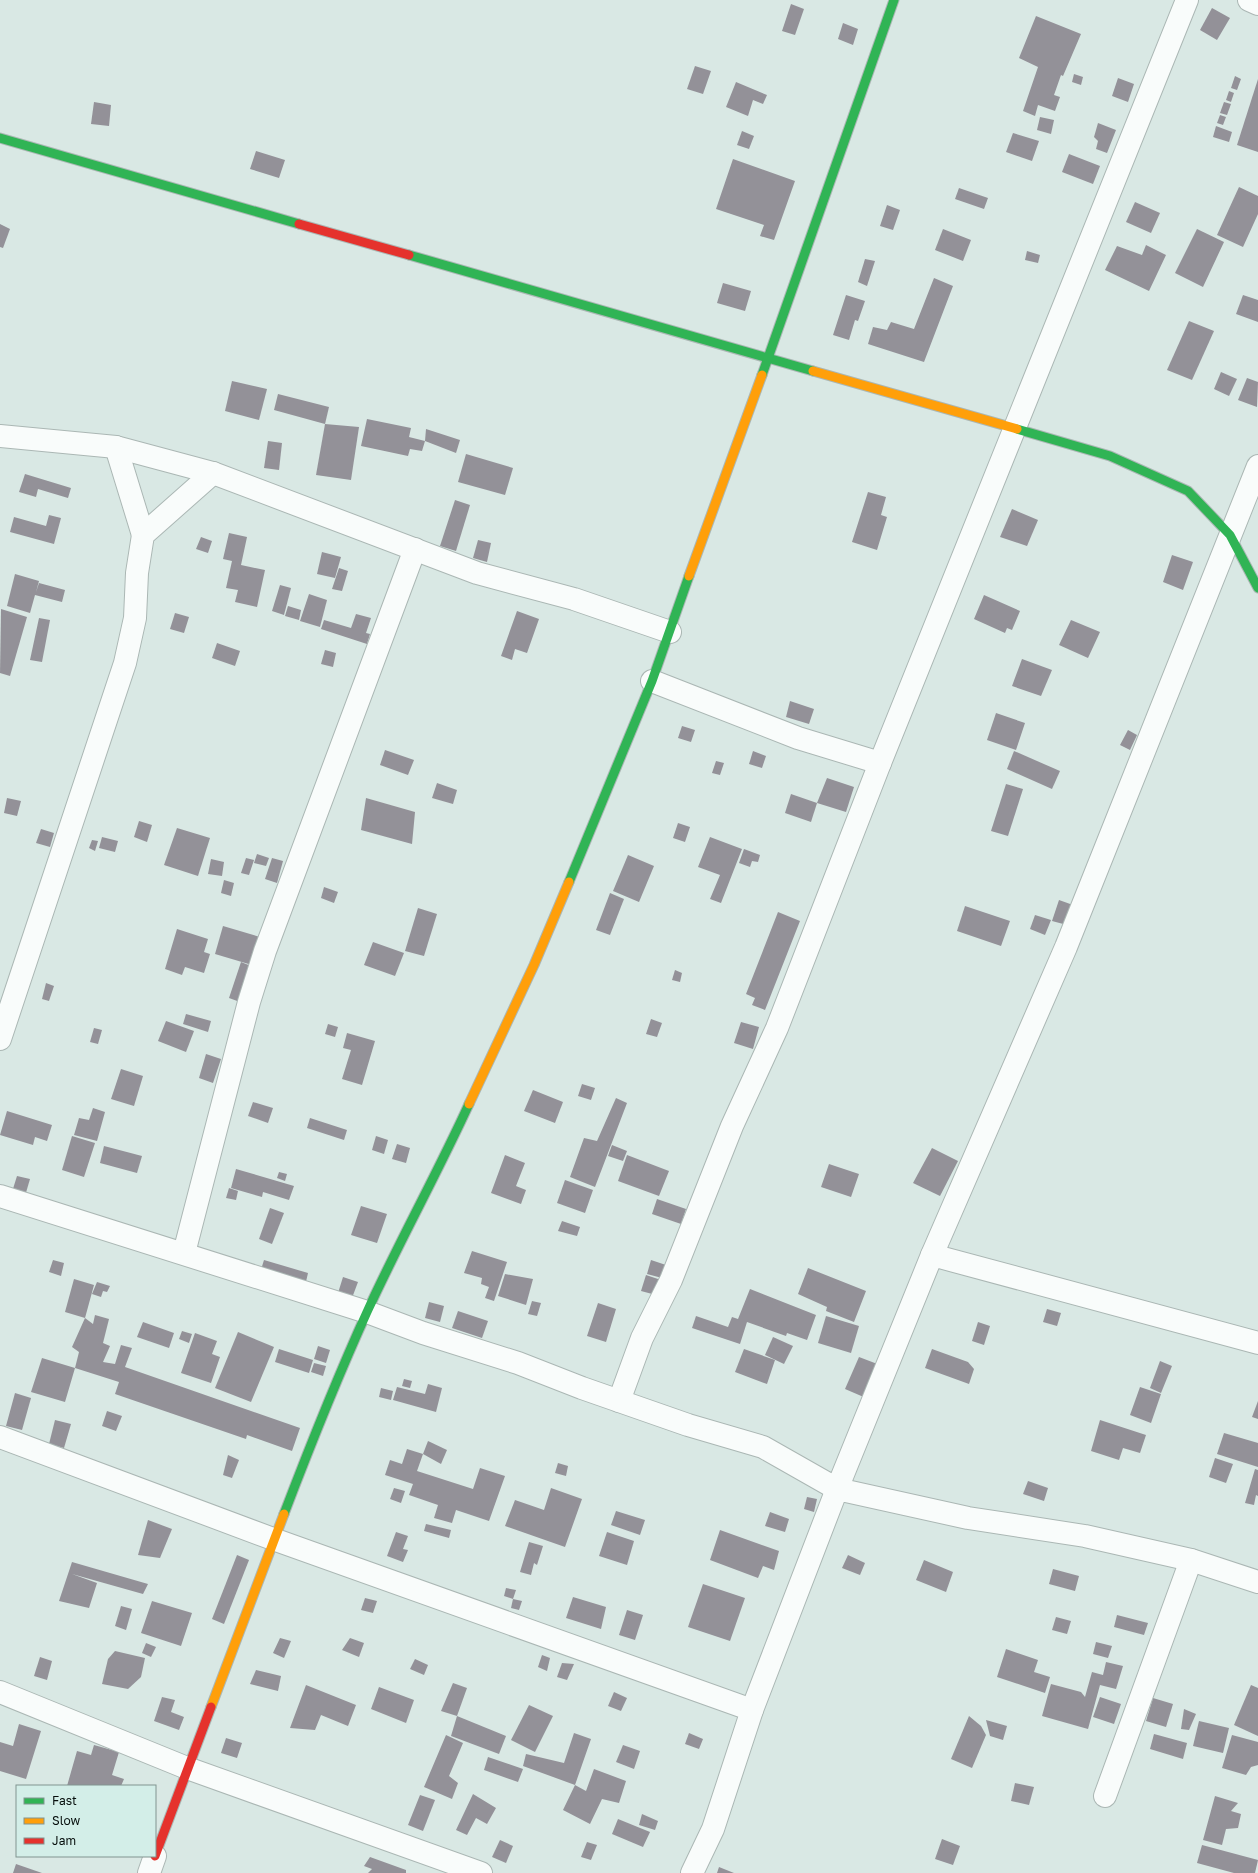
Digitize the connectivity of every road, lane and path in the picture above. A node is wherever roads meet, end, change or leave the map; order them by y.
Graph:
1 (894, 0) edge
2 (1187, 0) edge
3 (1248, 0) edge
4 (1258, 4) edge
5 (0, 138) edge
6 (769, 358) junction
7 (1013, 429) junction
8 (0, 436) edge
9 (116, 447) junction
10 (1258, 466) edge
11 (213, 473) junction
12 (1230, 535) junction
13 (143, 536) junction
14 (415, 549) junction
15 (1258, 588) edge
16 (670, 632) junction
17 (652, 682) junction
18 (880, 763) junction
19 (0, 1039) edge
20 (0, 1196) edge
21 (184, 1254) junction
22 (932, 1255) junction
23 (367, 1312) junction
24 (1258, 1343) edge
25 (619, 1401) junction
26 (0, 1437) edge
27 (837, 1489) junction
28 (273, 1539) junction
29 (1191, 1560) junction
30 (1258, 1582) edge
31 (0, 1692) edge
32 (752, 1710) junction
33 (187, 1768) junction
34 (1105, 1796) dead end
35 (156, 1853) edge
36 (155, 1857) edge
37 (149, 1873) edge
38 (481, 1873) edge
39 (692, 1873) edge

1 - 6 street
2 - 7 street
3 - 4 street
5 - 6 street
6 - 7 street
6 - 16 street
7 - 12 street
7 - 18 street
8 - 9 street
9 - 11 street
9 - 13 street
10 - 12 street
11 - 13 street
11 - 14 street
12 - 15 street
12 - 22 street
13 - 19 street
14 - 16 street
14 - 21 street
16 - 17 street
17 - 18 street
17 - 23 street
18 - 25 street
20 - 21 street
21 - 23 street
22 - 24 street
22 - 27 street
23 - 25 street
23 - 28 street
25 - 27 street
26 - 28 street
27 - 29 street
27 - 32 street
28 - 32 street
28 - 33 street
29 - 30 street
29 - 34 street
31 - 33 street
32 - 39 street
33 - 35 street
33 - 38 street
36 - 37 street

